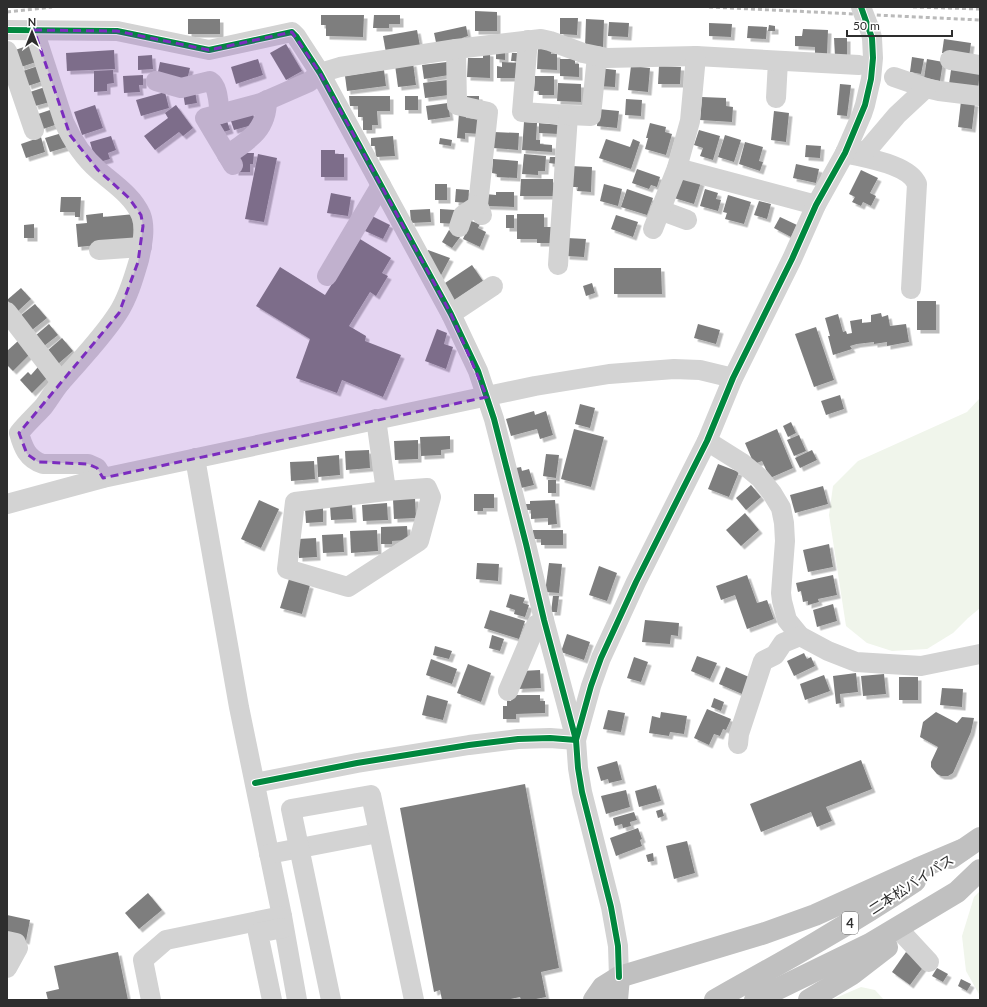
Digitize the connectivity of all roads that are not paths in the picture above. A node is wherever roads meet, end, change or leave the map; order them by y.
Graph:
1 (861, 7) edge
2 (7, 30) edge
3 (34, 30) junction
4 (528, 40) junction
5 (456, 50) junction
6 (7, 51) edge
7 (596, 56) junction
8 (696, 56) junction
9 (950, 60) dead end
10 (778, 61) junction
11 (859, 65) dead end
12 (980, 66) edge
13 (320, 73) junction
14 (894, 77) dead end
15 (156, 81) dead end
16 (926, 88) junction
17 (980, 96) edge
18 (776, 98) dead end
19 (267, 100) junction
20 (220, 114) junction
21 (568, 115) junction
22 (34, 130) dead end
23 (845, 153) junction
24 (677, 168) junction
25 (381, 185) junction
26 (816, 205) junction
27 (660, 210) junction
28 (687, 220) dead end
29 (459, 226) dead end
30 (653, 229) dead end
31 (142, 247) junction
32 (99, 250) dead end
33 (558, 266) dead end
34 (327, 276) dead end
35 (493, 286) dead end
36 (911, 289) dead end
37 (7, 312) edge
38 (451, 314) junction
39 (733, 378) junction
40 (61, 382) junction
41 (487, 397) junction
42 (376, 420) junction
43 (13, 427) edge
44 (707, 441) junction
45 (195, 458) junction
46 (103, 478) junction
47 (386, 491) junction
48 (7, 504) edge
49 (544, 620) junction
50 (800, 636) junction
51 (980, 654) edge
52 (508, 690) dead end
53 (739, 739) dead end
54 (576, 740) junction
55 (300, 774) junction
56 (255, 783) junction
57 (306, 807) junction
58 (378, 833) junction
59 (980, 838) edge
60 (299, 849) junction
61 (962, 850) junction
62 (269, 854) junction
63 (980, 870) edge
64 (957, 892) junction
65 (283, 922) junction
66 (903, 934) junction
67 (7, 941) edge
68 (929, 962) dead end
69 (7, 968) edge
70 (619, 977) junction
71 (151, 1000) edge
72 (272, 1000) edge
73 (297, 1000) edge
74 (331, 1000) edge
75 (413, 1000) edge
76 (594, 1000) edge
77 (617, 1000) edge
78 (715, 1000) edge
79 (755, 1000) edge
80 (809, 1000) edge

1 - 23 street, bridge
2 - 3 street
3 - 13 street
3 - 31 street
4 - 5 street
4 - 7 street
4 - 21 street
5 - 13 street
5 - 29 street
6 - 22 street
7 - 8 street
7 - 21 street
8 - 10 street
8 - 24 street
9 - 12 street
10 - 11 street
10 - 18 street
13 - 19 street
13 - 25 street
14 - 16 street
15 - 20 street
16 - 17 street
16 - 23 street
19 - 20 street
19 - 20 street
21 - 33 street
23 - 26 street
23 - 36 street
24 - 26 street
24 - 27 street
25 - 34 street
25 - 38 street
26 - 39 street
27 - 28 street
27 - 30 street
31 - 32 street
31 - 40 street
35 - 38 street
37 - 40 street
38 - 41 street
39 - 41 street
39 - 44 street
40 - 43 street
41 - 42 street
41 - 49 street
42 - 45 street
42 - 47 street
43 - 46 street
44 - 50 street
44 - 54 street
45 - 46 street
45 - 56 street
46 - 48 street
47 - 47 street
49 - 52 street
49 - 54 street
50 - 51 street
50 - 53 street
54 - 55 street
54 - 70 street
55 - 56 street
55 - 57 street
56 - 62 street
57 - 58 street
57 - 60 street
58 - 60 street
58 - 75 street
59 - 61 highway, 二本松バイパス / 4
60 - 62 street
60 - 74 street
61 - 70 highway
61 - 78 highway, 二本松バイパス / 4
62 - 65 street
63 - 64 highway, 二本松バイパス / 4
64 - 66 highway
64 - 79 highway, 二本松バイパス / 4
65 - 71 street
65 - 72 street
65 - 73 street
66 - 68 street
66 - 80 highway
67 - 69 street
70 - 76 highway
70 - 77 highway

